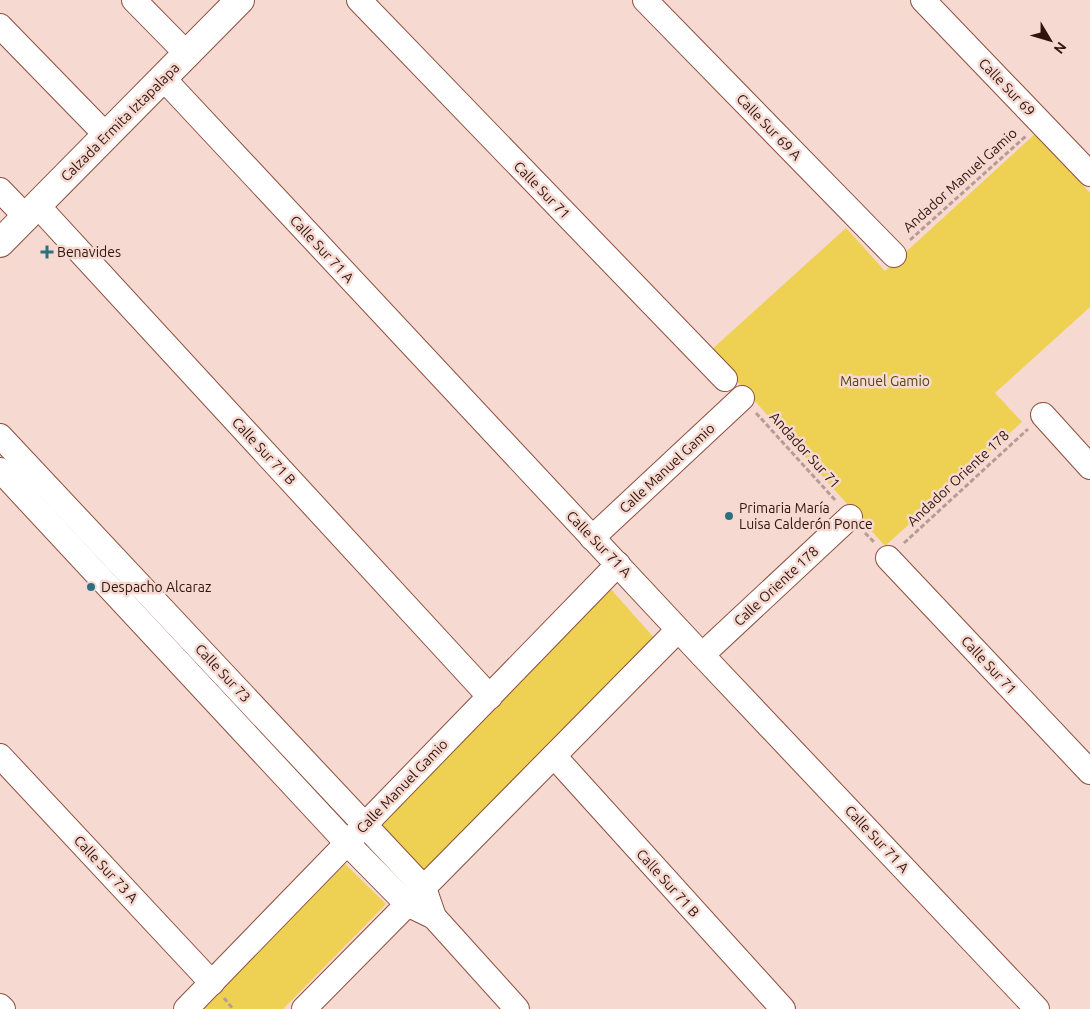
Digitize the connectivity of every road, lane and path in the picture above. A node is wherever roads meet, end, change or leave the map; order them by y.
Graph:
1 (134, 0) edge
2 (240, 0) edge
3 (359, 0) edge
4 (645, 0) edge
5 (923, 0) edge
6 (0, 26) edge
7 (187, 54) junction
8 (163, 78) junction
9 (1041, 122) junction
10 (106, 135) junction
11 (1090, 174) edge
12 (0, 190) edge
13 (32, 211) junction
14 (0, 243) edge
15 (894, 255) joint
16 (726, 380) dead end
17 (742, 398) joint
18 (1043, 414) joint
19 (0, 436) edge
20 (1090, 467) edge
21 (0, 470) edge
22 (850, 517) junction
23 (592, 538) junction
24 (888, 558) junction
25 (618, 564) junction
26 (678, 630) junction
27 (702, 655) junction
28 (490, 697) junction
29 (0, 756) edge
30 (554, 756) junction
31 (1090, 772) edge
32 (365, 825) junction
33 (348, 843) junction
34 (424, 888) junction
35 (407, 904) junction
36 (434, 917) junction
37 (212, 983) junction
38 (0, 1006) edge
39 (3, 1009) edge
40 (186, 1009) edge
41 (304, 1009) edge
42 (517, 1009) edge
43 (783, 1009) edge
44 (1037, 1009) edge

1 - 7 street
2 - 7 main road, Calzada Ermita Iztapalapa
3 - 16 street, Calle Sur 71
4 - 15 street, Calle Sur 69 A
5 - 9 street, Calle Sur 69
6 - 10 street
7 - 8 main road, Calzada Ermita Iztapalapa
8 - 10 main road, Calzada Ermita Iztapalapa
8 - 23 street, Calle Sur 71 A
9 - 11 street, Calle Sur 69
9 - 15 path, Andador Manuel Gamio
10 - 13 main road, Calzada Ermita Iztapalapa
12 - 13 street, Calle Sur 71 B
13 - 14 main road, Calzada Ermita Iztapalapa
13 - 28 street, Calle Sur 71 B
17 - 22 path, Andador Sur 71
17 - 23 street, Calle Manuel Gamio
18 - 20 street
18 - 24 path, Andador Oriente 178
19 - 32 street, Calle Sur 73
21 - 33 street, Calle Sur 73
22 - 24 path, Andador Sur 71
22 - 27 street, Calle Oriente 178
23 - 25 street, Calle Sur 71 A
24 - 31 street, Calle Sur 71
25 - 26 street, Calle Sur 71 A
25 - 28 street, Calle Manuel Gamio
26 - 27 street, Calle Sur 71 A
26 - 30 street
27 - 44 street, Calle Sur 71 A
28 - 32 street, Calle Manuel Gamio
29 - 37 street, Calle Sur 73 A
30 - 34 street
30 - 43 street, Calle Sur 71 B
32 - 33 street, Calle Manuel Gamio
32 - 34 street, Calle Sur 73
33 - 35 street, Calle Sur 73
33 - 37 street, Calle Manuel Gamio
34 - 35 street
34 - 36 street, Calle Sur 73
35 - 36 street, Calle Sur 73
35 - 41 street
36 - 42 street, Calle Sur 73
37 - 40 street, Calle Manuel Gamio
38 - 39 street

